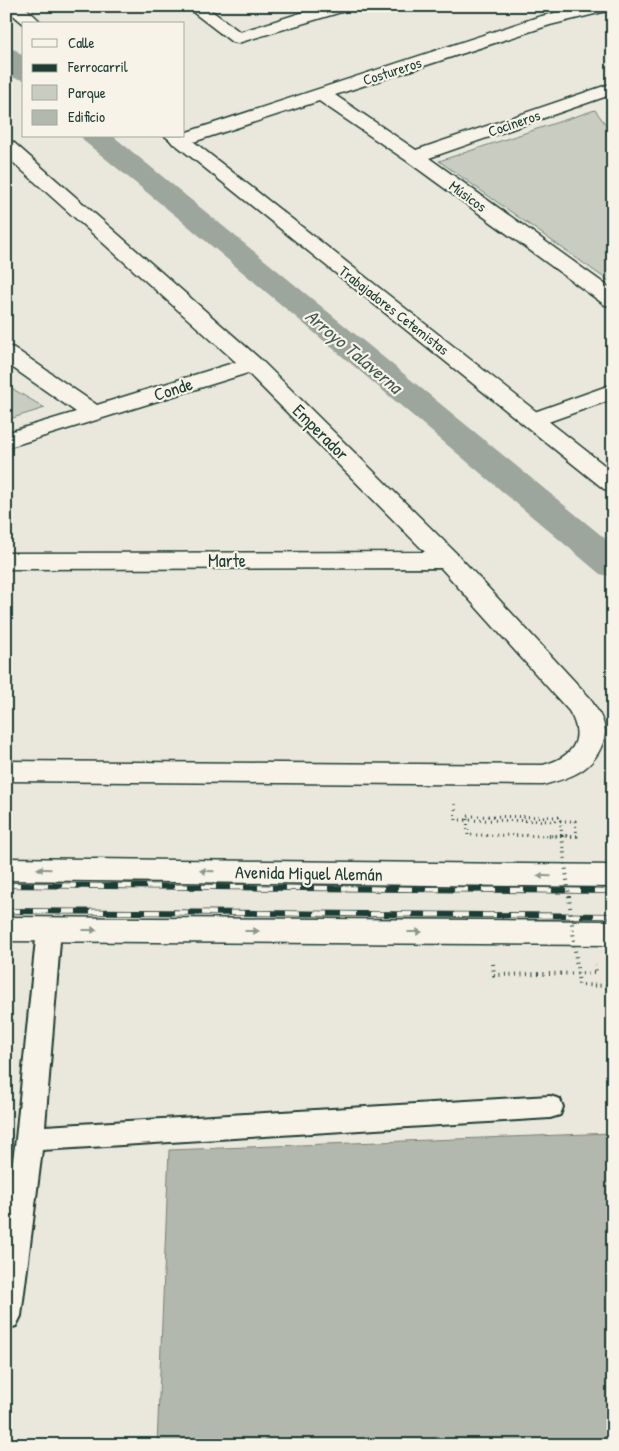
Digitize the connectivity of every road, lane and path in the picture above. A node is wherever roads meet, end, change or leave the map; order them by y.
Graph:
1 (13, 6) edge
2 (193, 6) edge
3 (342, 6) edge
4 (532, 6) edge
5 (605, 6) edge
6 (544, 21) junction
7 (32, 22) edge
8 (321, 94) junction
9 (609, 95) edge
10 (185, 136) edge
11 (177, 138) edge
12 (6, 146) edge
13 (414, 157) junction
14 (613, 300) edge
15 (6, 353) edge
16 (252, 364) junction
17 (613, 391) edge
18 (94, 414) junction
19 (534, 420) junction
20 (6, 441) edge
21 (613, 484) edge
22 (448, 560) junction
23 (6, 561) edge
24 (6, 771) edge
25 (452, 774) junction
26 (6, 869) edge
27 (603, 876) edge
28 (6, 929) edge
29 (48, 929) junction
30 (608, 933) edge
31 (613, 986) edge
32 (550, 1107) dead end
33 (30, 1139) junction
34 (6, 1316) edge

1 - 7 main road
2 - 3 main road
4 - 6 main road
5 - 6 main road, Costureros
6 - 8 main road, Costureros
8 - 10 main road, Costureros
8 - 13 main road, Músicos
9 - 13 main road, Cocineros
11 - 19 main road, Trabajadores Cetemistas
12 - 16 main road, Emperador
13 - 14 main road, Músicos
15 - 18 main road
16 - 18 main road, Conde
16 - 22 main road, Emperador
17 - 19 main road
18 - 20 main road, Conde
19 - 21 main road, Trabajadores Cetemistas
22 - 23 main road, Marte
22 - 25 main road, Emperador
24 - 25 main road
25 - 31 path, bridge
27 -> 26 main road, Avenida Miguel Alemán
28 - 29 main road
29 -> 30 main road
29 - 33 lane
32 - 33 lane
33 - 34 lane

